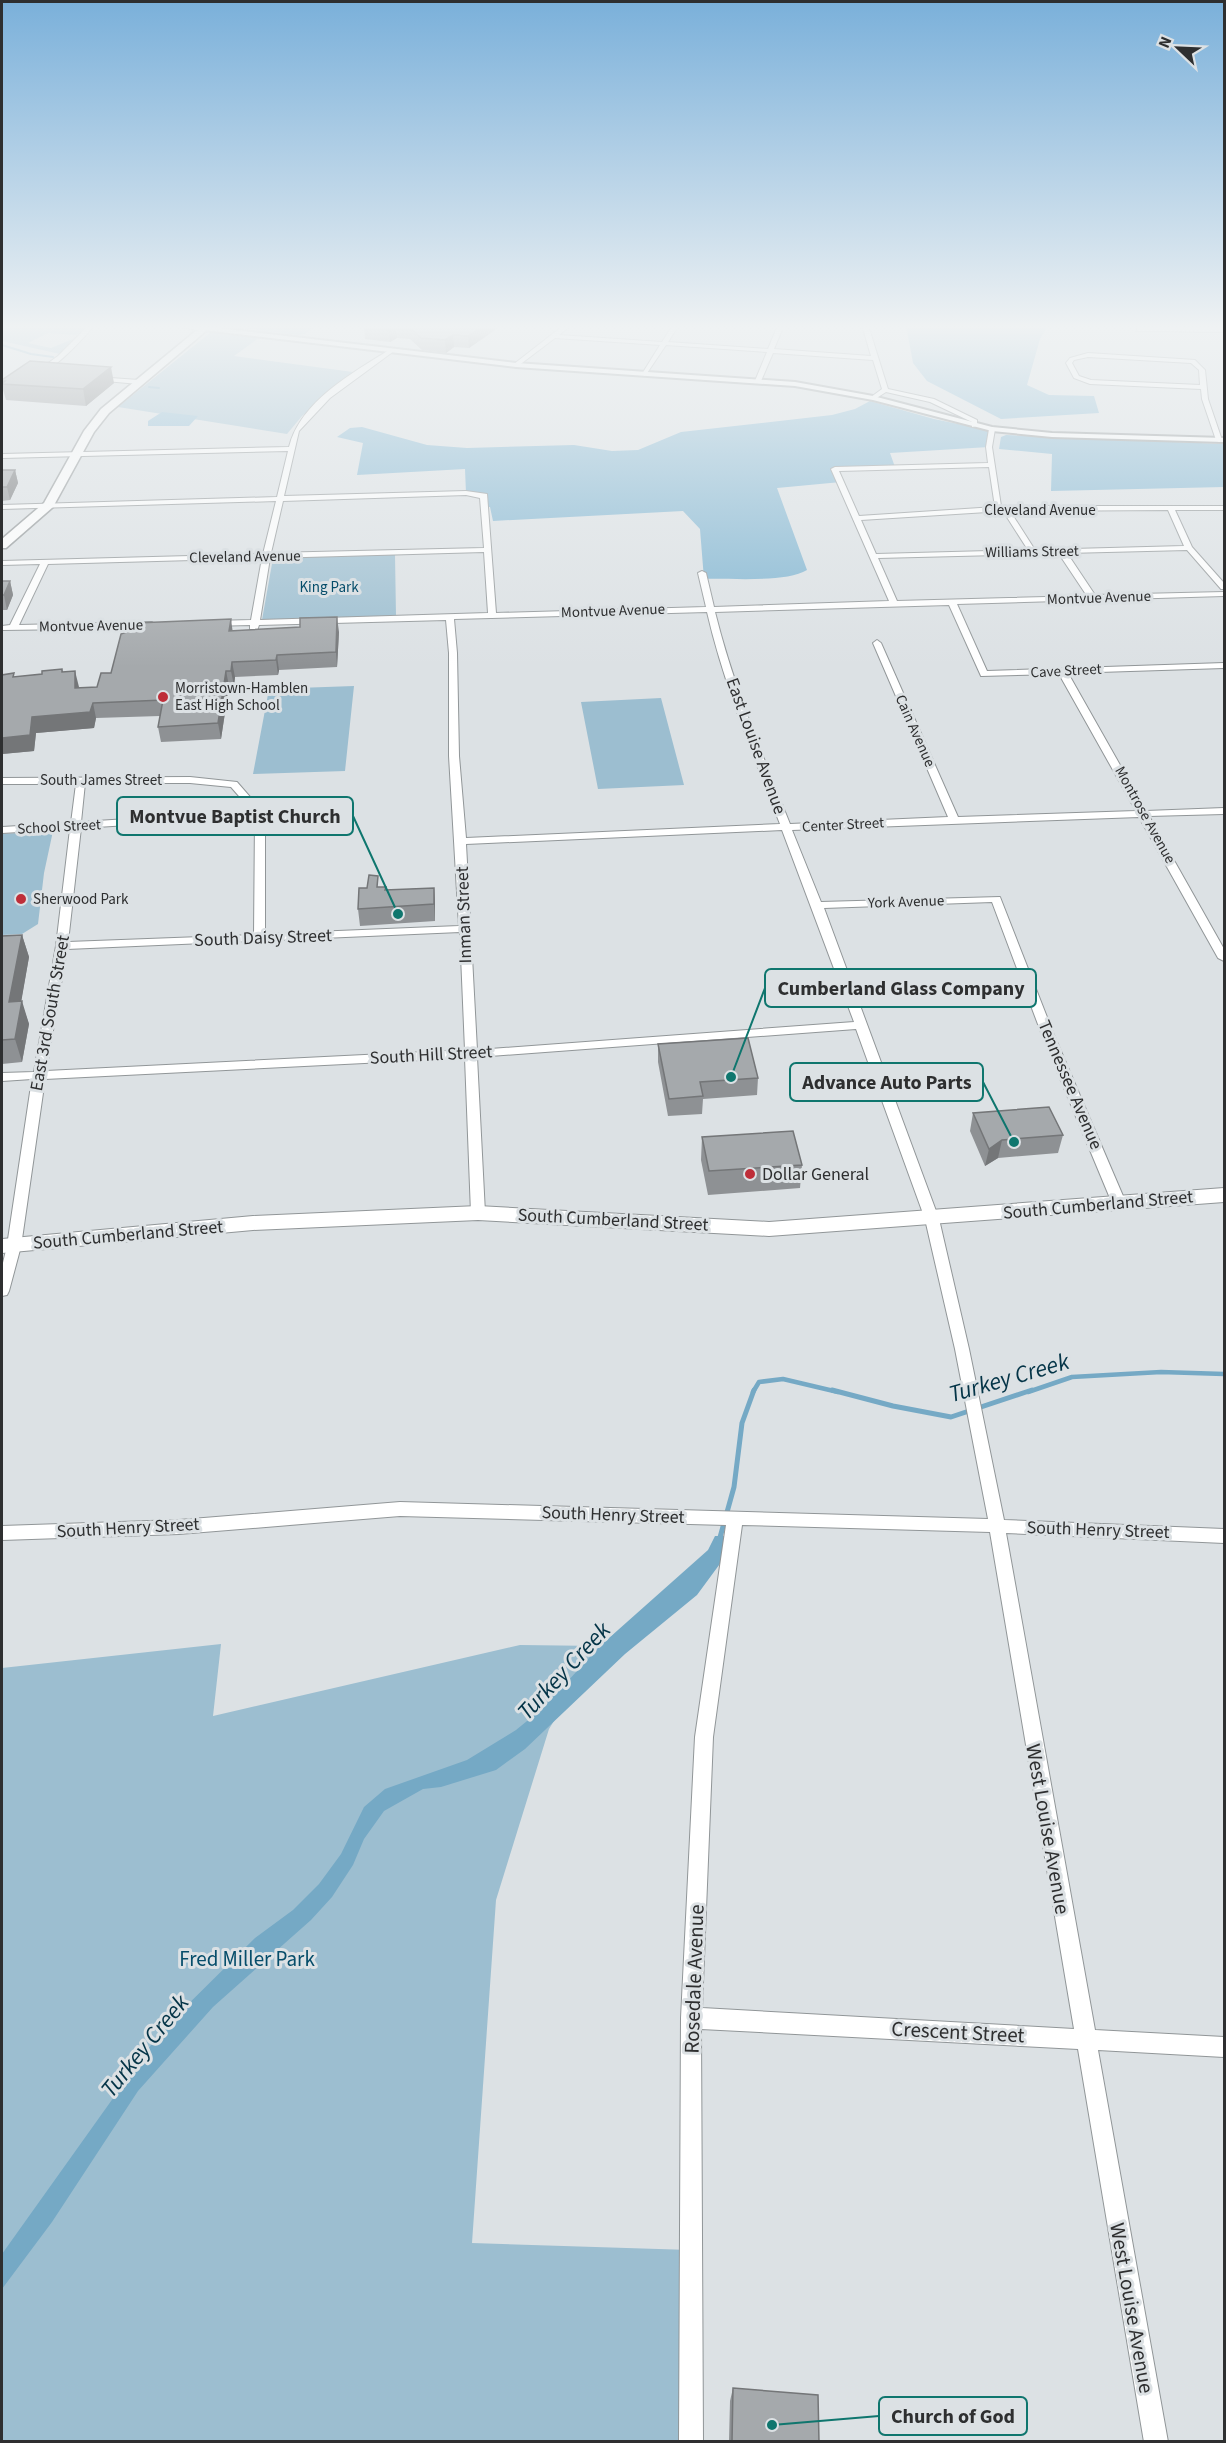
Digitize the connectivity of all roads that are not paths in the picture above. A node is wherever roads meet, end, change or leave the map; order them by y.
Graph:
1 (85, 439) edge
2 (294, 439) edge
3 (990, 439) edge
4 (1188, 439) edge
5 (1222, 440) edge
6 (291, 449) junction
7 (78, 453) junction
8 (2, 456) edge
9 (993, 465) junction
10 (281, 498) junction
11 (49, 505) junction
12 (2, 507) edge
13 (1224, 508) edge
14 (1005, 509) junction
15 (1171, 510) junction
16 (856, 518) junction
17 (2, 545) edge
18 (1190, 548) junction
19 (488, 550) junction
20 (1033, 552) junction
21 (1062, 552) junction
22 (874, 556) junction
23 (266, 557) junction
24 (45, 562) junction
25 (2, 563) edge
26 (702, 573) dead end
27 (1224, 587) edge
28 (1224, 594) edge
29 (1092, 597) junction
30 (894, 603) junction
31 (953, 604) junction
32 (710, 608) junction
33 (492, 615) junction
34 (450, 617) junction
35 (255, 623) junction
36 (208, 624) edge
37 (162, 625) edge
38 (2, 628) edge
39 (13, 628) junction
40 (253, 637) edge
41 (877, 643) dead end
42 (1224, 665) edge
43 (1064, 673) junction
44 (81, 780) junction
45 (2, 781) edge
46 (1224, 811) edge
47 (260, 814) junction
48 (1145, 814) junction
49 (954, 820) junction
50 (74, 826) junction
51 (787, 828) junction
52 (2, 830) edge
53 (461, 842) junction
54 (996, 899) joint
55 (817, 905) junction
56 (464, 929) junction
57 (259, 938) junction
58 (62, 946) junction
59 (1224, 958) edge
60 (861, 1025) junction
61 (469, 1054) junction
62 (39, 1076) junction
63 (2, 1077) edge
64 (1224, 1196) edge
65 (1119, 1203) junction
66 (478, 1214) junction
67 (932, 1219) junction
68 (8, 1246) edge
69 (2, 1291) edge
70 (735, 1518) junction
71 (997, 1526) junction
72 (2, 1533) edge
73 (1224, 1536) edge
74 (691, 2018) junction
75 (1084, 2038) junction
76 (1224, 2047) edge
77 (691, 2442) edge
78 (1156, 2442) edge

1 - 7 main road
2 - 6 street
3 - 9 street
4 - 5 street
6 - 7 street
6 - 10 street
7 - 8 street
7 - 11 main road
9 - 14 street
9 - 16 street
10 - 11 street
10 - 19 street
10 - 23 street
11 - 12 street
11 - 17 main road
13 - 15 street, Cleveland Avenue
14 - 15 street, Cleveland Avenue
14 - 16 street, Cleveland Avenue
14 - 20 street
15 - 18 street
16 - 22 street
18 - 21 street, Williams Street
18 - 27 street
19 - 23 street, Cleveland Avenue
19 - 33 street
20 - 21 street, Williams Street
20 - 22 street, Williams Street
21 - 29 street
22 - 30 street
23 - 24 street, Cleveland Avenue
23 - 35 street
24 - 25 street, Cleveland Avenue
24 - 39 street
26 - 32 street, East Louise Avenue
28 - 29 street, Montvue Avenue
29 - 31 street, Montvue Avenue
30 - 31 street, Montvue Avenue
30 - 32 street, Montvue Avenue
31 - 43 street, Cave Street
32 - 33 street, Montvue Avenue
32 - 51 street, East Louise Avenue
33 - 34 street, Montvue Avenue
34 - 35 street, Montvue Avenue
34 - 53 street, Inman Street
35 - 36 street, Montvue Avenue
35 - 40 street
37 - 39 street, Montvue Avenue
38 - 39 street, Montvue Avenue
41 - 49 street, Cain Avenue
42 - 43 street, Cave Street
43 - 48 street, Montrose Avenue
44 - 45 street, South James Street
44 - 47 street, South James Street
44 - 50 street, East 3rd South Street
46 - 48 street, Center Street
47 - 50 street, School Street
47 - 57 street
48 - 49 street, Center Street
48 - 59 street, Montrose Avenue
49 - 51 street, Center Street
50 - 52 street, School Street
50 - 58 street, East 3rd South Street
51 - 53 street, Center Street
51 - 55 street, East Louise Avenue
53 - 56 street, Inman Street
54 - 55 street, York Avenue
54 - 65 street, Tennessee Avenue
55 - 60 street, East Louise Avenue
56 - 57 street, South Daisy Street
56 - 61 street, Inman Street
57 - 58 street, South Daisy Street
58 - 62 street, East 3rd South Street
60 - 61 street, South Hill Street
60 - 67 street, East Louise Avenue
61 - 62 street, South Hill Street
61 - 66 street, Inman Street
62 - 63 street, South Hill Street
62 - 68 street, East 3rd South Street
64 - 65 main road, South Cumberland Street
65 - 67 main road, South Cumberland Street
66 - 67 main road, South Cumberland Street
66 - 68 main road, South Cumberland Street
67 - 71 street, West Louise Avenue
68 - 69 street, East 3rd South Street
70 - 71 street, South Henry Street
70 - 72 street, South Henry Street
70 - 74 street, Rosedale Avenue
71 - 73 street, South Henry Street
71 - 75 street, West Louise Avenue
74 - 75 street, Crescent Street
74 - 77 street, Rosedale Avenue
75 - 76 street, Crescent Street
75 - 78 street, West Louise Avenue

